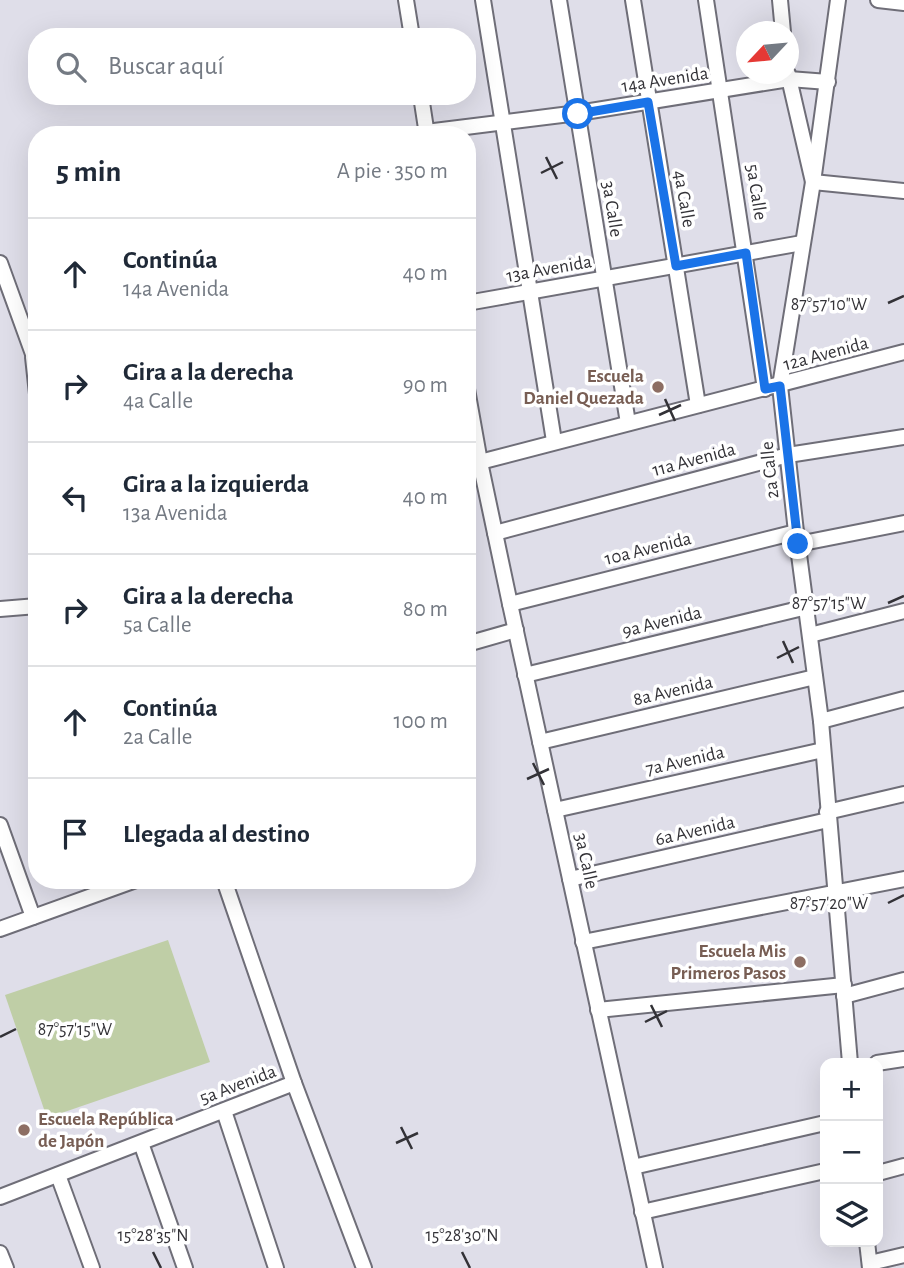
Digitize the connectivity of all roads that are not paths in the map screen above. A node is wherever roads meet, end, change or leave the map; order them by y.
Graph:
1 (406, 0) edge
2 (483, 0) edge
3 (559, 0) edge
4 (633, 0) edge
5 (706, 0) edge
6 (780, 0) edge
7 (838, 0) edge
8 (878, 0) edge
9 (904, 3) edge
10 (782, 21) edge
11 (411, 28) edge
12 (799, 78) edge
13 (828, 82) junction
14 (750, 84) edge
15 (790, 84) edge
16 (721, 90) junction
17 (648, 102) junction
18 (422, 105) edge
19 (578, 114) junction
20 (503, 123) junction
21 (426, 126) edge
22 (476, 127) edge
23 (813, 182) junction
24 (904, 191) edge
25 (802, 243) junction
26 (746, 253) junction
27 (0, 263) edge
28 (676, 266) junction
29 (604, 278) junction
30 (530, 292) junction
31 (476, 301) edge
32 (28, 340) edge
33 (904, 352) edge
34 (780, 386) junction
35 (765, 389) junction
36 (698, 405) junction
37 (628, 423) junction
38 (904, 437) edge
39 (476, 440) edge
40 (554, 441) junction
41 (788, 456) junction
42 (480, 462) junction
43 (904, 523) edge
44 (495, 533) junction
45 (797, 538) junction
46 (510, 604) junction
47 (28, 607) edge
48 (807, 607) junction
49 (0, 609) edge
50 (904, 611) edge
51 (516, 631) junction
52 (810, 635) junction
53 (476, 642) edge
54 (526, 675) junction
55 (815, 677) junction
56 (904, 699) edge
57 (821, 721) junction
58 (540, 742) junction
59 (823, 750) junction
60 (904, 794) edge
61 (555, 810) junction
62 (827, 816) junction
63 (0, 825) edge
64 (570, 879) junction
65 (904, 879) edge
66 (99, 889) edge
67 (227, 889) edge
68 (834, 891) junction
69 (33, 917) junction
70 (0, 929) edge
71 (583, 942) junction
72 (904, 980) edge
73 (844, 990) junction
74 (598, 1010) junction
75 (850, 1058) edge
76 (904, 1059) edge
77 (883, 1062) edge
78 (294, 1083) junction
79 (224, 1111) junction
80 (820, 1124) edge
81 (141, 1143) junction
82 (904, 1166) edge
83 (633, 1167) junction
84 (820, 1172) edge
85 (883, 1172) edge
86 (58, 1175) junction
87 (0, 1197) edge
88 (642, 1212) junction
89 (868, 1247) edge
90 (0, 1253) edge
91 (904, 1255) edge
92 (870, 1266) edge
93 (5, 1268) edge
94 (92, 1268) edge
95 (185, 1268) edge
96 (276, 1268) edge
97 (364, 1268) edge
98 (655, 1268) edge

1 - 11 street
2 - 20 street
3 - 19 street, 3a Calle
4 - 17 street, 4a Calle
5 - 16 street, 5a Calle
6 - 10 street
7 - 13 street, 2a Calle
8 - 9 street
12 - 13 street, 14a Avenida
13 - 23 street, 2a Calle
14 - 16 street, 14a Avenida
15 - 23 street
16 - 17 street, 14a Avenida
16 - 26 street, 5a Calle
17 - 19 street, 14a Avenida
17 - 28 street, 4a Calle
18 - 21 street
19 - 20 street, 14a Avenida
19 - 29 street, 3a Calle
20 - 22 street, 14a Avenida
20 - 30 street
23 - 24 street
23 - 25 street, 2a Calle
25 - 26 street, 13a Avenida
25 - 34 street, 2a Calle
26 - 28 street, 13a Avenida
26 - 35 street, 5a Calle
27 - 32 street
28 - 29 street, 13a Avenida
28 - 36 street, 4a Calle
29 - 30 street, 13a Avenida
29 - 37 street, 3a Calle
30 - 31 street, 13a Avenida
30 - 40 street
33 - 34 street, 12a Avenida
34 - 35 street, 12a Avenida
34 - 41 street, 2a Calle
35 - 36 street, 12a Avenida
36 - 37 street, 12a Avenida
37 - 40 street, 12a Avenida
38 - 41 street, 11a Avenida
39 - 42 street, 3a Calle
40 - 42 street, 12a Avenida
41 - 44 street, 11a Avenida
41 - 45 street, 2a Calle
42 - 44 street, 3a Calle
43 - 45 street, 10a Avenida
44 - 46 street, 3a Calle
45 - 46 street, 10a Avenida
45 - 48 street, 2a Calle
46 - 51 street, 3a Calle
47 - 49 street
48 - 52 street, 2a Calle
48 - 54 street, 9a Avenida
50 - 52 street
51 - 53 street
51 - 54 street, 3a Calle
52 - 55 street, 2a Calle
54 - 58 street, 3a Calle
55 - 57 street, 2a Calle
55 - 58 street, 8a Avenida
56 - 57 street
57 - 59 street, 2a Calle
58 - 61 street, 3a Calle
59 - 61 street, 7a Avenida
59 - 62 street, 2a Calle
60 - 62 street
61 - 64 street, 3a Calle
62 - 64 street, 6a Avenida
62 - 68 street, 2a Calle
63 - 69 street
64 - 71 street, 3a Calle
65 - 68 street
66 - 69 street
67 - 78 street
68 - 71 street
68 - 73 street, 2a Calle
69 - 70 street
71 - 74 street, 3a Calle
72 - 73 street
73 - 74 street
73 - 75 street, 2a Calle
74 - 83 street, 3a Calle
76 - 77 street
78 - 79 street, 5a Avenida
78 - 97 street
79 - 81 street, 5a Avenida
79 - 96 street
80 - 83 street
81 - 86 street, 5a Avenida
81 - 95 street
82 - 85 street
83 - 88 street, 3a Calle
84 - 88 street
86 - 87 street, 5a Avenida
86 - 94 street
88 - 98 street, 3a Calle
89 - 92 street
90 - 93 street
91 - 92 street

